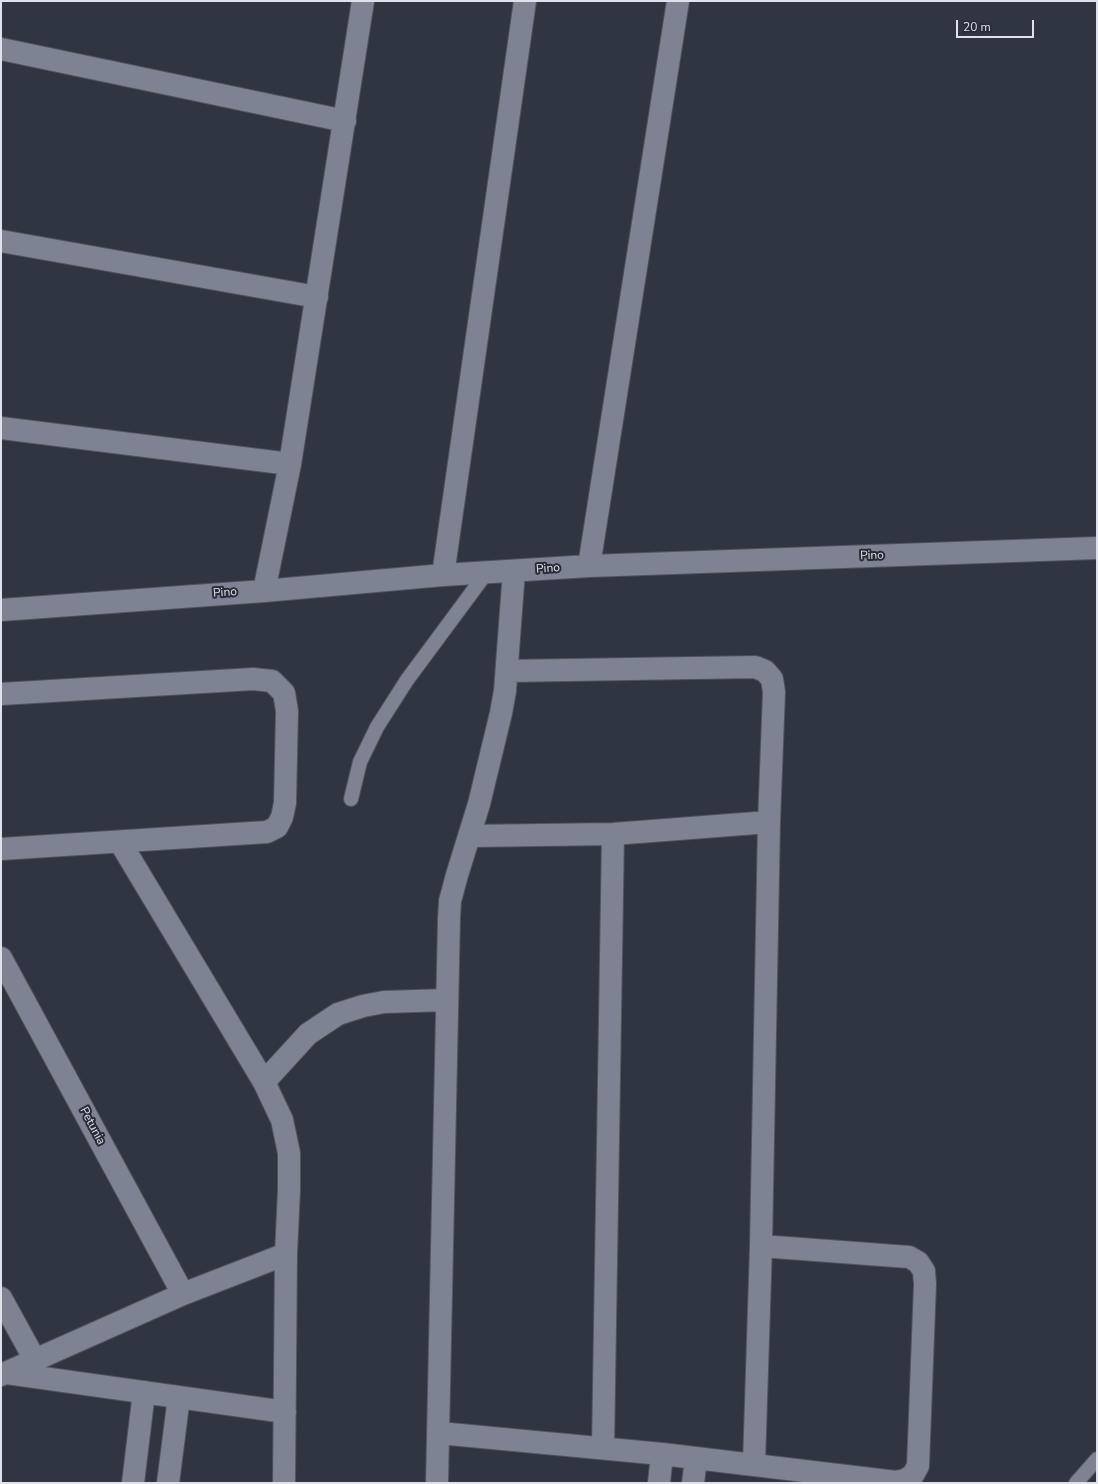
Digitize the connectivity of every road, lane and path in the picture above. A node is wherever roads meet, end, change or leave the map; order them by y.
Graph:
1 (363, 1) edge
2 (525, 1) edge
3 (678, 1) edge
4 (1, 49) edge
5 (345, 121) junction
6 (1, 241) edge
7 (317, 297) junction
8 (1, 428) edge
9 (290, 464) junction
10 (1097, 548) edge
11 (589, 566) junction
12 (514, 571) junction
13 (487, 572) junction
14 (443, 575) junction
15 (264, 590) junction
16 (1, 610) edge
17 (506, 671) junction
18 (1, 694) edge
19 (351, 799) dead end
20 (769, 822) junction
21 (613, 834) junction
22 (469, 836) junction
23 (120, 842) junction
24 (1, 849) edge
25 (1, 958) edge
26 (447, 1000) junction
27 (264, 1082) junction
28 (761, 1246) junction
29 (286, 1254) junction
30 (183, 1294) junction
31 (1, 1298) edge
32 (35, 1360) junction
33 (4, 1374) edge
34 (144, 1392) junction
35 (179, 1396) junction
36 (285, 1412) junction
37 (439, 1433) junction
38 (603, 1448) junction
39 (662, 1454) junction
40 (696, 1459) junction
41 (1097, 1459) edge
42 (754, 1464) junction
43 (133, 1483) edge
44 (168, 1483) edge
45 (284, 1483) edge
46 (437, 1483) edge
47 (659, 1483) edge
48 (693, 1483) edge
49 (1076, 1483) edge

1 - 5 street
2 - 14 street
3 - 11 street
4 - 5 street
5 - 7 street
6 - 7 street
7 - 9 street
8 - 9 street
9 - 15 street
10 - 11 street, Pino
11 - 12 street, Pino
12 - 13 street, Pino
12 - 17 street
13 - 14 street, Pino
13 - 19 lane
14 - 15 street, Pino
15 - 16 street, Pino
17 - 20 street
17 - 22 street
18 - 23 street
20 - 21 street
20 - 28 street
21 - 22 street
21 - 38 street
22 - 26 street
23 - 24 street
23 - 27 street
25 - 30 street, Petunia
26 - 27 street
26 - 37 street
27 - 29 street
28 - 42 street
28 - 42 street
29 - 30 street
29 - 36 street
30 - 32 street
31 - 32 street
32 - 33 street
33 - 34 street
34 - 35 street
34 - 43 street
35 - 36 street
35 - 44 street
36 - 45 street
37 - 38 street
37 - 46 street
38 - 39 street
39 - 40 street
39 - 47 street
40 - 42 street
40 - 48 street
41 - 49 lane

